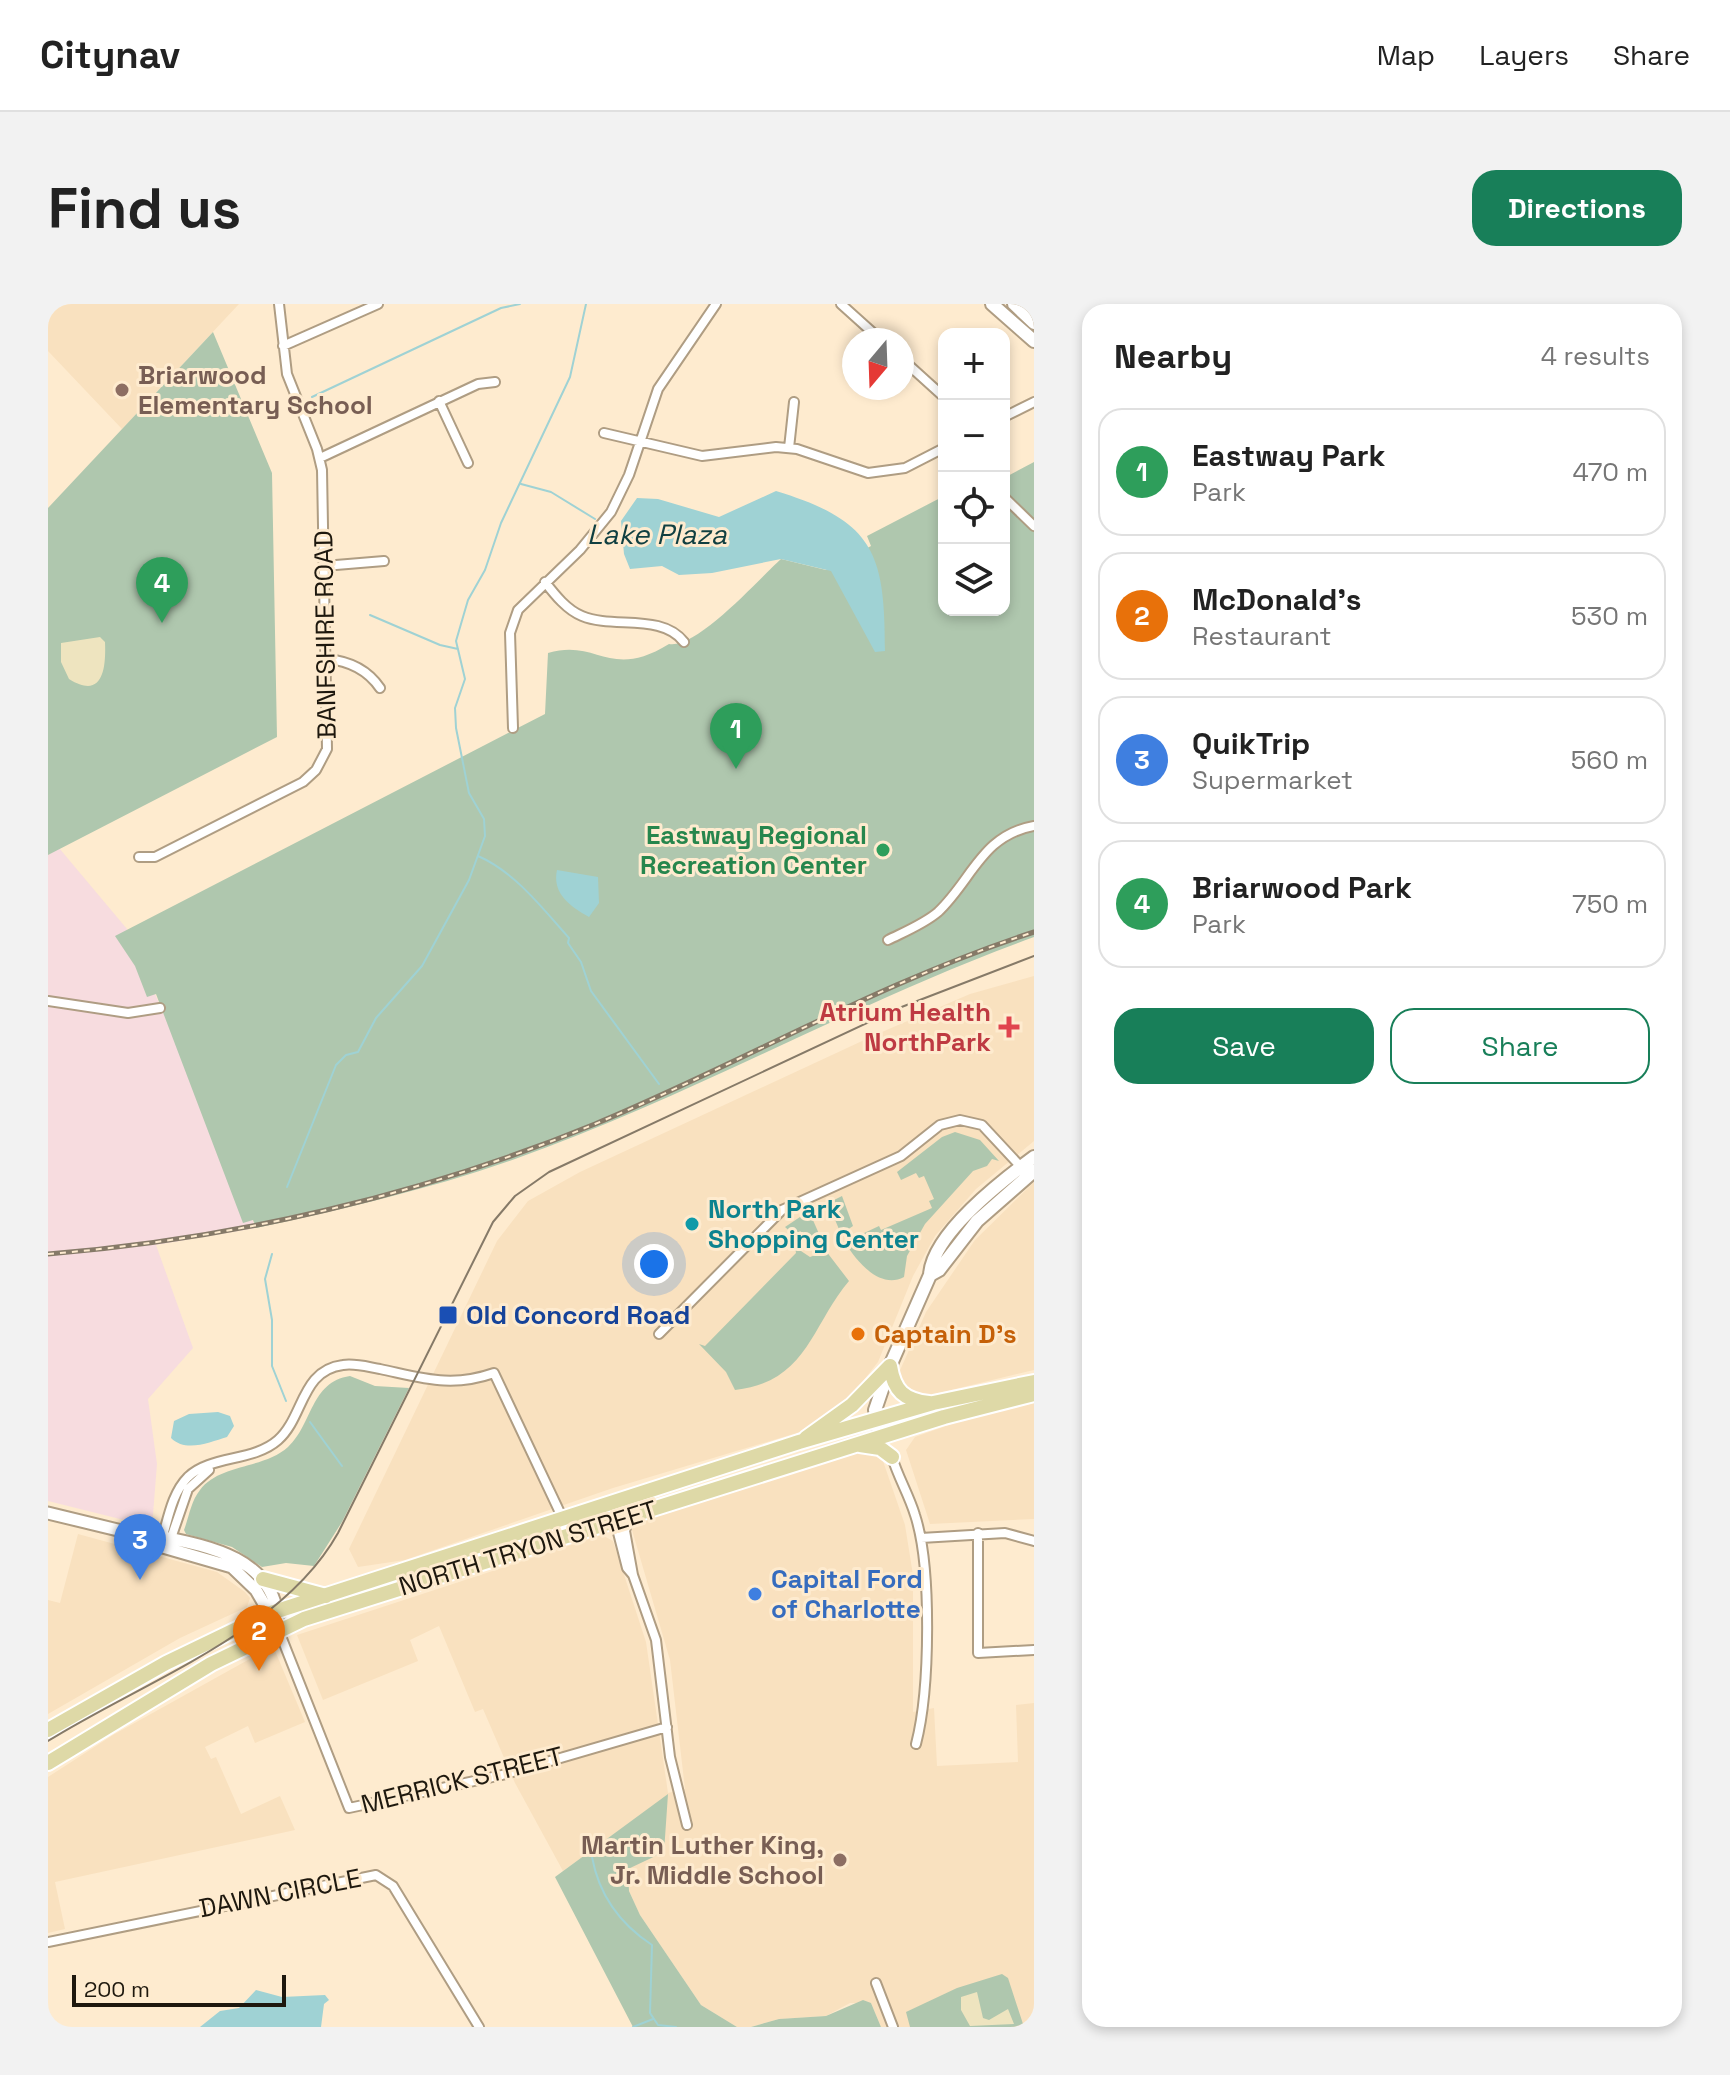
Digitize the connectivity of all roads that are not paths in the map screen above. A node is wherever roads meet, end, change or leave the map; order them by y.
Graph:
1 (279, 304) edge
2 (378, 304) edge
3 (716, 304) edge
4 (841, 304) edge
5 (992, 304) edge
6 (1014, 304) edge
7 (1034, 323) edge
8 (868, 328) edge
9 (1034, 341) edge
10 (283, 346) junction
11 (914, 370) edge
12 (495, 382) dead end
13 (938, 392) edge
14 (439, 401) junction
15 (794, 402) dead end
16 (1034, 402) edge
17 (1010, 414) edge
18 (604, 433) dead end
19 (639, 442) junction
20 (789, 448) junction
21 (938, 451) edge
22 (320, 458) junction
23 (468, 463) dead end
24 (1010, 503) edge
25 (1034, 526) edge
26 (384, 561) dead end
27 (324, 566) junction
28 (545, 582) junction
29 (684, 642) dead end
30 (327, 659) junction
31 (380, 688) dead end
32 (513, 728) dead end
33 (1034, 826) edge
34 (139, 857) dead end
35 (888, 940) dead end
36 (48, 1001) edge
37 (160, 1008) dead end
38 (1034, 1157) edge
39 (1028, 1171) edge
40 (659, 1334) dead end
41 (889, 1369) junction
42 (1034, 1382) edge
43 (1034, 1394) edge
44 (933, 1403) junction
45 (876, 1420) junction
46 (903, 1430) junction
47 (880, 1437) junction
48 (799, 1442) junction
49 (855, 1445) junction
50 (892, 1457) junction
51 (681, 1481) junction
52 (48, 1513) edge
53 (630, 1517) junction
54 (564, 1520) junction
55 (615, 1521) junction
56 (978, 1533) junction
57 (921, 1538) junction
58 (1034, 1541) edge
59 (165, 1542) junction
60 (633, 1575) junction
61 (263, 1579) junction
62 (330, 1597) junction
63 (272, 1612) junction
64 (279, 1630) junction
65 (1034, 1650) edge
66 (667, 1727) junction
67 (48, 1730) edge
68 (916, 1744) dead end
69 (48, 1763) edge
70 (687, 1825) dead end
71 (48, 1942) edge
72 (876, 1983) dead end
73 (479, 2027) edge
74 (893, 2027) edge

1 - 10 street, BANFSHIRE ROAD
2 - 10 street
3 - 19 street
4 - 8 street
5 - 9 main road
6 - 7 main road
10 - 22 street, BANFSHIRE ROAD
11 - 13 street
12 - 14 street
14 - 22 street
14 - 23 street
15 - 20 street
16 - 17 street
18 - 19 street
19 - 20 street
19 - 28 street
20 - 21 street
22 - 27 street, BANFSHIRE ROAD
24 - 25 street
26 - 27 street
27 - 30 street, BANFSHIRE ROAD
28 - 29 street
28 - 32 street
30 - 31 street
30 - 34 street, BANFSHIRE ROAD
33 - 35 street
36 - 37 street
38 - 39 main road
39 - 40 street
39 - 41 main road
41 - 44 main road
41 - 45 main road
41 - 48 main road
42 - 44 main road, NORTH TRYON STREET
43 - 46 main road, NORTH TRYON STREET
44 - 45 main road, NORTH TRYON STREET
45 - 47 main road
45 - 48 main road, NORTH TRYON STREET
46 - 47 main road, NORTH TRYON STREET
46 - 50 main road
47 - 49 main road, NORTH TRYON STREET
48 - 51 main road, NORTH TRYON STREET
49 - 50 main road
49 - 53 main road, NORTH TRYON STREET
50 - 57 street
51 - 54 main road, NORTH TRYON STREET
51 - 55 main road
52 - 59 street
53 - 55 main road, NORTH TRYON STREET
53 - 60 street
54 - 59 street
54 - 62 main road, NORTH TRYON STREET
55 - 60 street
55 - 64 main road, NORTH TRYON STREET
56 - 57 street
56 - 58 street
56 - 65 street
57 - 68 street
59 - 61 street
59 - 63 street
60 - 66 street
61 - 62 main road
61 - 63 street
62 - 63 main road, NORTH TRYON STREET
63 - 64 street
63 - 67 main road, NORTH TRYON STREET
64 - 66 street, MERRICK STREET
64 - 69 main road, NORTH TRYON STREET
66 - 70 street
71 - 73 street, DAWN CIRCLE
72 - 74 street

